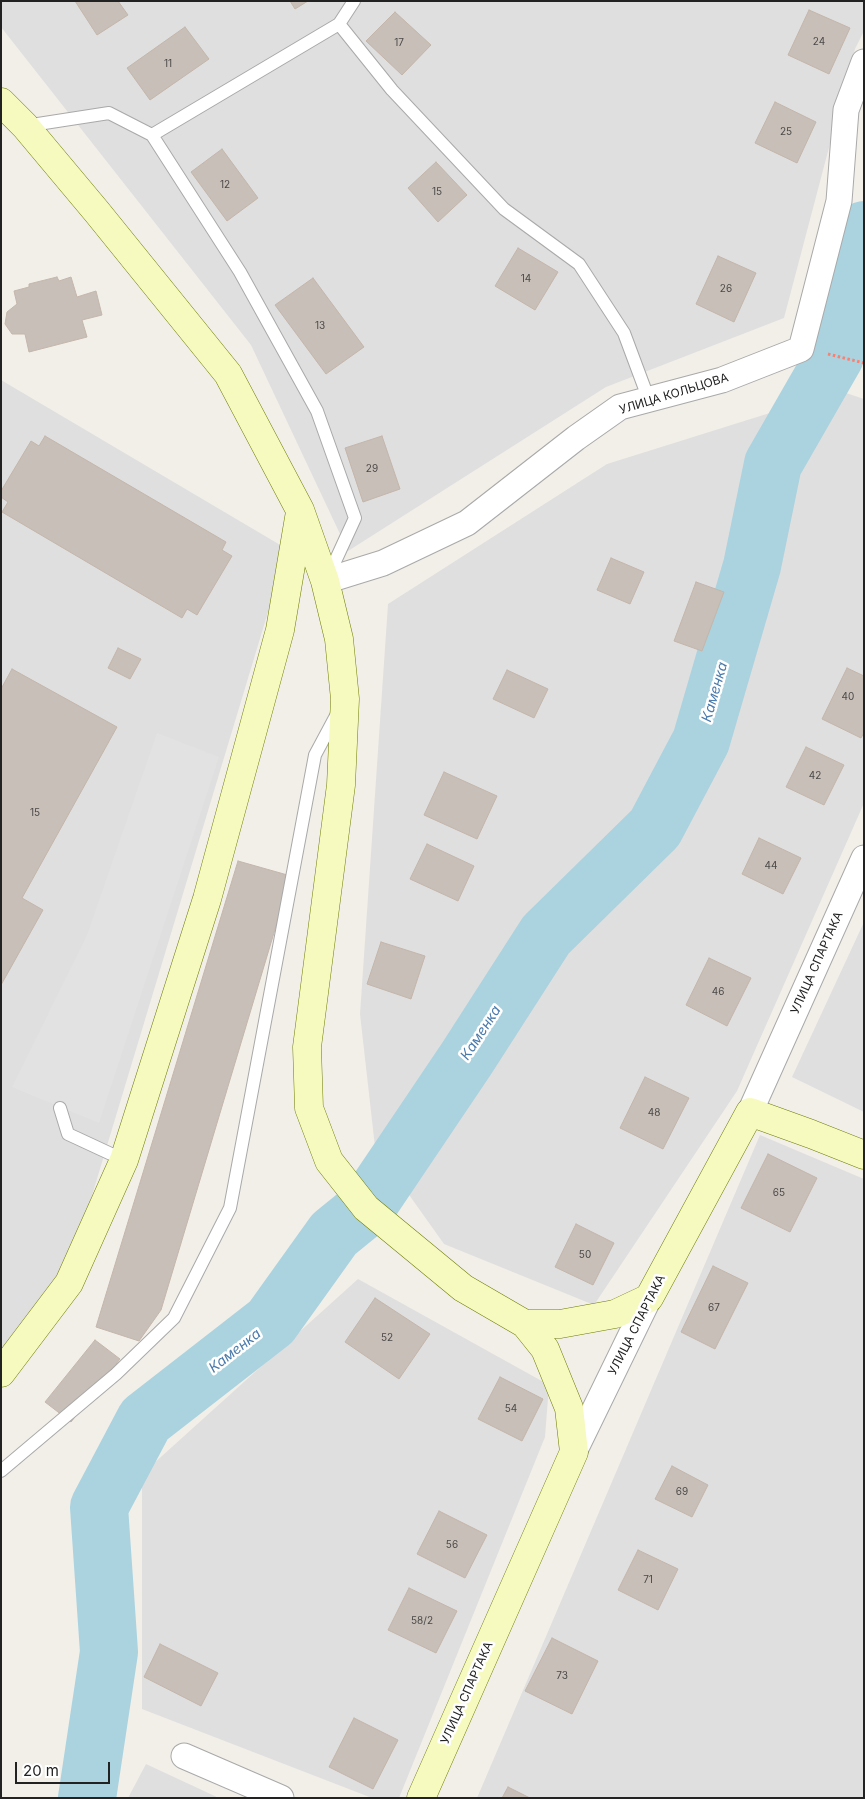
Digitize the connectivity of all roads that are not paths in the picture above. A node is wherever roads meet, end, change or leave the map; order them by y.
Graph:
1 (354, 1) edge
2 (339, 24) junction
3 (864, 62) edge
4 (1, 102) edge
5 (26, 126) junction
6 (152, 135) junction
7 (649, 400) junction
8 (300, 510) junction
9 (325, 581) junction
10 (345, 699) junction
11 (864, 858) edge
12 (60, 1108) dead end
13 (750, 1112) junction
14 (864, 1155) edge
15 (124, 1160) junction
16 (650, 1298) junction
17 (525, 1324) junction
18 (1, 1373) edge
19 (574, 1452) junction
20 (1, 1471) edge
21 (184, 1756) dead end
22 (282, 1798) edge
23 (421, 1798) edge

1 - 2 lane
2 - 6 lane
2 - 7 lane
3 - 7 street, УЛИЦА КОЛЬЦОВА
4 - 5 street
5 - 6 lane
5 - 8 street
6 - 9 lane
7 - 9 street, УЛИЦА КОЛЬЦОВА
8 - 9 street
8 - 15 street
9 - 10 street
10 - 17 street
10 - 20 lane
11 - 13 street, УЛИЦА СПАРТАКА
12 - 15 lane
13 - 14 street
13 - 16 street, УЛИЦА СПАРТАКА
15 - 18 street
16 - 17 street
16 - 19 street, УЛИЦА СПАРТАКА
17 - 19 street
19 - 23 street, УЛИЦА СПАРТАКА
21 - 22 street

